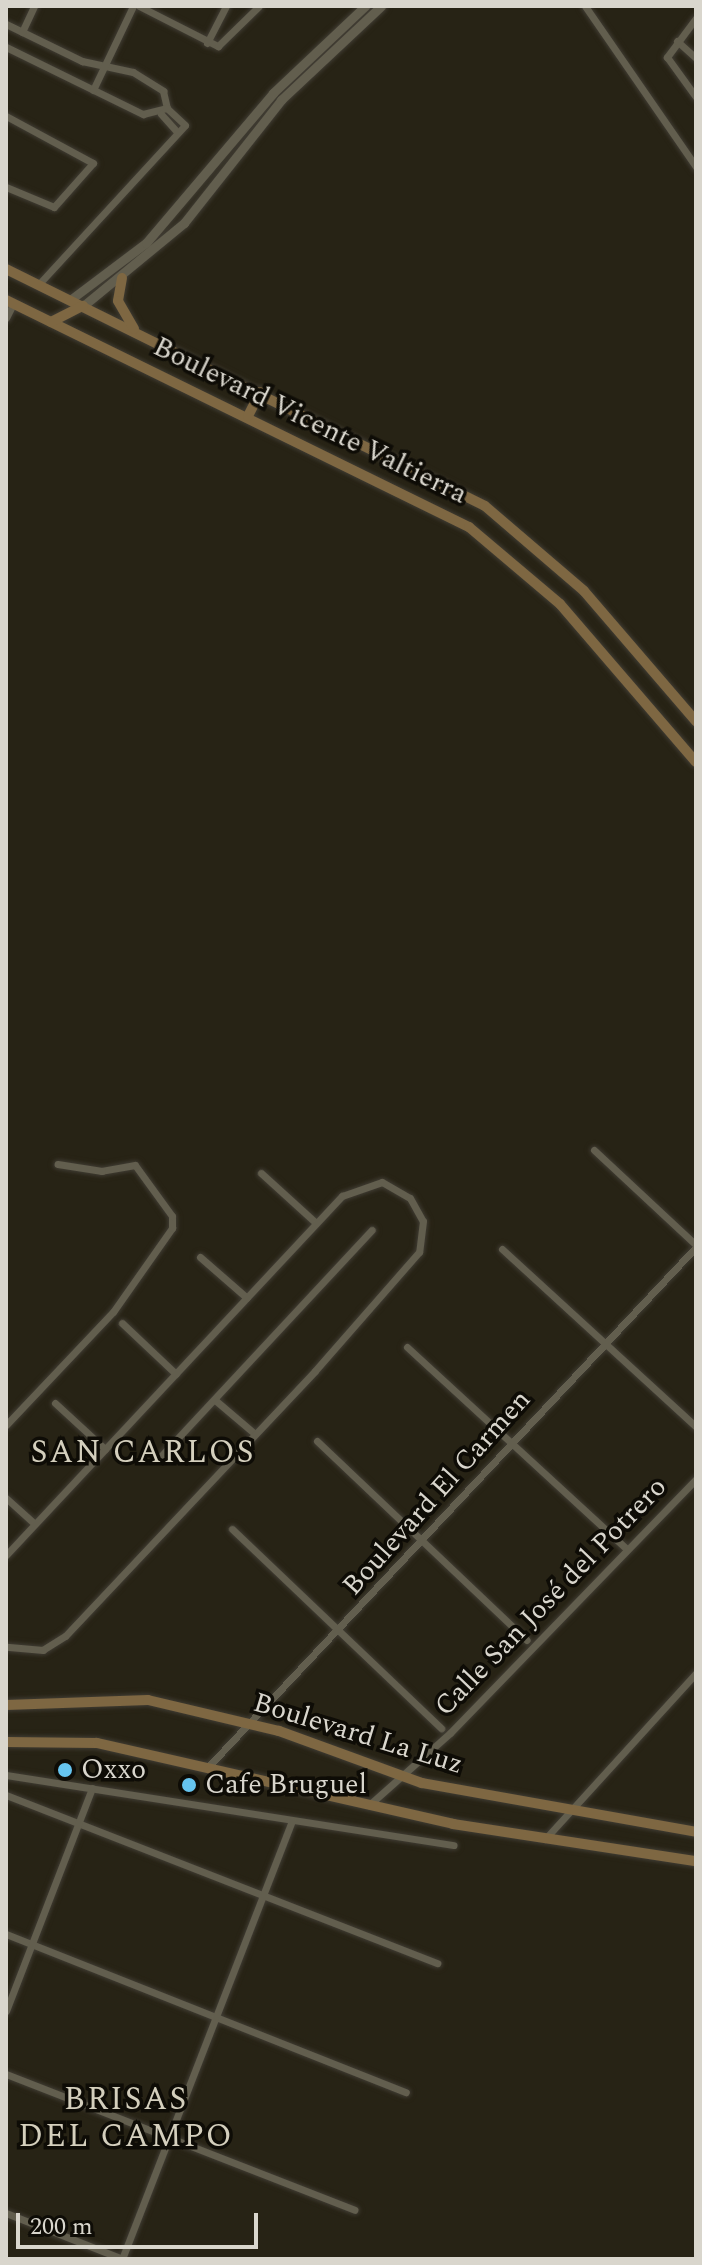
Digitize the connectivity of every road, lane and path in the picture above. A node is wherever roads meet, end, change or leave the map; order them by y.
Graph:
1 (34, 6) edge
2 (136, 6) edge
3 (163, 6) edge
4 (226, 6) edge
5 (259, 6) edge
6 (365, 6) edge
7 (381, 6) edge
8 (585, 6) edge
9 (159, 16) junction
10 (696, 18) edge
11 (6, 24) edge
12 (22, 32) junction
13 (677, 41) junction
14 (207, 43) junction
15 (6, 47) edge
16 (696, 58) edge
17 (104, 67) junction
18 (93, 90) junction
19 (277, 96) junction
20 (696, 97) edge
21 (164, 111) junction
22 (6, 116) edge
23 (178, 133) junction
24 (696, 167) edge
25 (6, 187) edge
26 (6, 269) edge
27 (122, 278) junction
28 (38, 285) junction
29 (70, 300) junction
30 (10, 302) edge
31 (83, 306) junction
32 (67, 316) junction
33 (6, 318) edge
34 (51, 322) junction
35 (135, 331) junction
36 (260, 392) junction
37 (248, 416) junction
38 (696, 721) edge
39 (696, 762) edge
40 (594, 1150) dead end
41 (58, 1164) dead end
42 (261, 1173) dead end
43 (316, 1223) junction
44 (372, 1230) dead end
45 (696, 1246) edge
46 (502, 1249) dead end
47 (200, 1257) dead end
48 (247, 1298) junction
49 (122, 1323) dead end
50 (604, 1343) junction
51 (407, 1347) dead end
52 (176, 1374) junction
53 (215, 1400) junction
54 (55, 1403) dead end
55 (6, 1425) edge
56 (696, 1427) edge
57 (255, 1434) junction
58 (317, 1441) dead end
59 (513, 1444) junction
60 (105, 1449) junction
61 (161, 1456) dead end
62 (696, 1479) edge
63 (6, 1498) edge
64 (33, 1522) junction
65 (232, 1529) dead end
66 (423, 1542) junction
67 (627, 1549) junction
68 (6, 1555) edge
69 (340, 1632) junction
70 (527, 1640) dead end
71 (6, 1647) edge
72 (696, 1673) edge
73 (6, 1705) edge
74 (251, 1726) junction
75 (441, 1728) dead end
76 (6, 1742) edge
77 (208, 1767) junction
78 (6, 1775) edge
79 (400, 1777) junction
80 (92, 1788) junction
81 (6, 1795) edge
82 (369, 1805) junction
83 (566, 1812) junction
84 (292, 1821) junction
85 (80, 1823) junction
86 (696, 1832) edge
87 (545, 1839) junction
88 (454, 1845) dead end
89 (696, 1861) edge
90 (263, 1898) junction
91 (6, 1934) edge
92 (32, 1945) junction
93 (437, 1963) dead end
94 (6, 2011) edge
95 (217, 2018) junction
96 (6, 2074) edge
97 (406, 2092) dead end
98 (168, 2138) junction
99 (354, 2210) dead end
100 (6, 2213) edge
101 (122, 2259) edge

1 - 12 street
2 - 9 street
2 - 17 street
3 - 9 street
4 - 14 street
5 - 14 street
6 - 19 street
7 - 19 street
8 - 24 street
9 - 14 street
10 - 13 street
11 - 12 street
12 - 17 street
13 - 16 street
13 - 20 street
15 - 18 street
17 - 18 street
17 - 21 street
18 - 21 street
19 - 27 street
19 - 29 street
21 - 23 street
21 - 23 street
22 - 25 street
23 - 28 street
26 - 28 main road, Boulevard Vicente Valtierra
27 - 31 street
27 - 35 main road
28 - 29 main road, Boulevard Vicente Valtierra
29 - 31 main road, Boulevard Vicente Valtierra
29 - 32 main road
30 - 33 street
30 - 34 main road, Boulevard Vicente Valtierra
31 - 32 main road
31 - 35 main road, Boulevard Vicente Valtierra
32 - 34 main road
34 - 37 main road, Boulevard Vicente Valtierra
35 - 36 main road, Boulevard Vicente Valtierra
36 - 37 main road
36 - 38 main road, Boulevard Vicente Valtierra
37 - 39 main road, Boulevard Vicente Valtierra
40 - 45 street
41 - 55 street
42 - 43 street
43 - 48 street
43 - 57 street
44 - 53 street
45 - 50 street, Boulevard El Carmen
46 - 50 street
47 - 48 street
48 - 52 street
49 - 52 street
50 - 56 street
50 - 59 street, Boulevard El Carmen
51 - 59 street
52 - 60 street
53 - 57 street
53 - 61 street
54 - 60 street
57 - 71 street
58 - 66 street
59 - 66 street, Boulevard El Carmen
59 - 67 street
60 - 64 street
62 - 67 street, Calle San José del Potrero
63 - 64 street
64 - 68 street
65 - 69 street
66 - 69 street, Boulevard El Carmen
66 - 70 street
67 - 79 street, Calle San José del Potrero
69 - 74 street, Boulevard El Carmen
69 - 75 street
72 - 83 street
73 - 74 main road, Boulevard La Luz
74 - 77 street, Boulevard El Carmen
74 - 79 main road, Boulevard La Luz
76 - 77 main road, Boulevard La Luz
77 - 82 main road, Boulevard La Luz
78 - 80 street
79 - 82 street, Calle San José del Potrero
79 - 83 main road, Boulevard La Luz
80 - 84 street
80 - 85 street
81 - 85 street
82 - 87 main road, Boulevard La Luz
83 - 86 main road, Boulevard La Luz
83 - 87 street
84 - 88 street
84 - 90 street
85 - 90 street
85 - 92 street
87 - 89 main road, Boulevard La Luz
90 - 93 street
90 - 95 street
91 - 92 street
92 - 94 street
92 - 95 street
95 - 97 street
95 - 98 street
96 - 98 street
98 - 99 street
98 - 101 street
100 - 101 street

